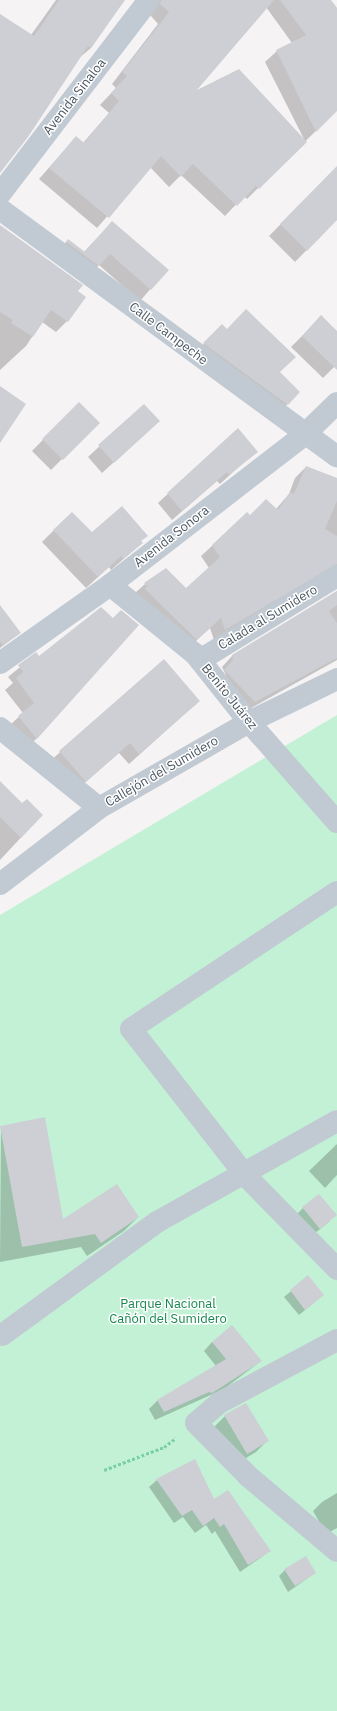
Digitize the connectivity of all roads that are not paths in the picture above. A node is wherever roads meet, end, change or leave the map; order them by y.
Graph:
1 (149, 0) edge
2 (0, 194) edge
3 (0, 209) edge
4 (337, 403) edge
5 (304, 435) junction
6 (337, 457) edge
7 (337, 576) edge
8 (110, 585) junction
9 (200, 660) junction
10 (0, 662) edge
11 (337, 679) edge
12 (248, 722) junction
13 (0, 728) edge
14 (99, 808) junction
15 (337, 822) edge
16 (0, 884) edge
17 (337, 892) edge
18 (337, 1121) edge
19 (245, 1175) junction
20 (337, 1269) edge
21 (2, 1335) dead end
22 (337, 1340) edge
23 (337, 1551) edge

1 - 2 street, Avenida Sinaloa
3 - 5 street, Calle Campeche
4 - 5 street, Avenida Sonora
5 - 6 street, Calle Campeche
5 - 8 street, Avenida Sonora
7 - 9 street, Calada al Sumidero
8 - 9 street, Benito Juárez
8 - 10 street, Avenida Sonora
9 - 12 street, Benito Juárez
11 - 12 street, Callejón del Sumidero
12 - 14 street, Callejón del Sumidero
12 - 15 street, Benito Juárez
13 - 14 street
14 - 16 street, Callejón del Sumidero
17 - 19 street
18 - 19 street
19 - 20 street
19 - 21 street
22 - 23 street

